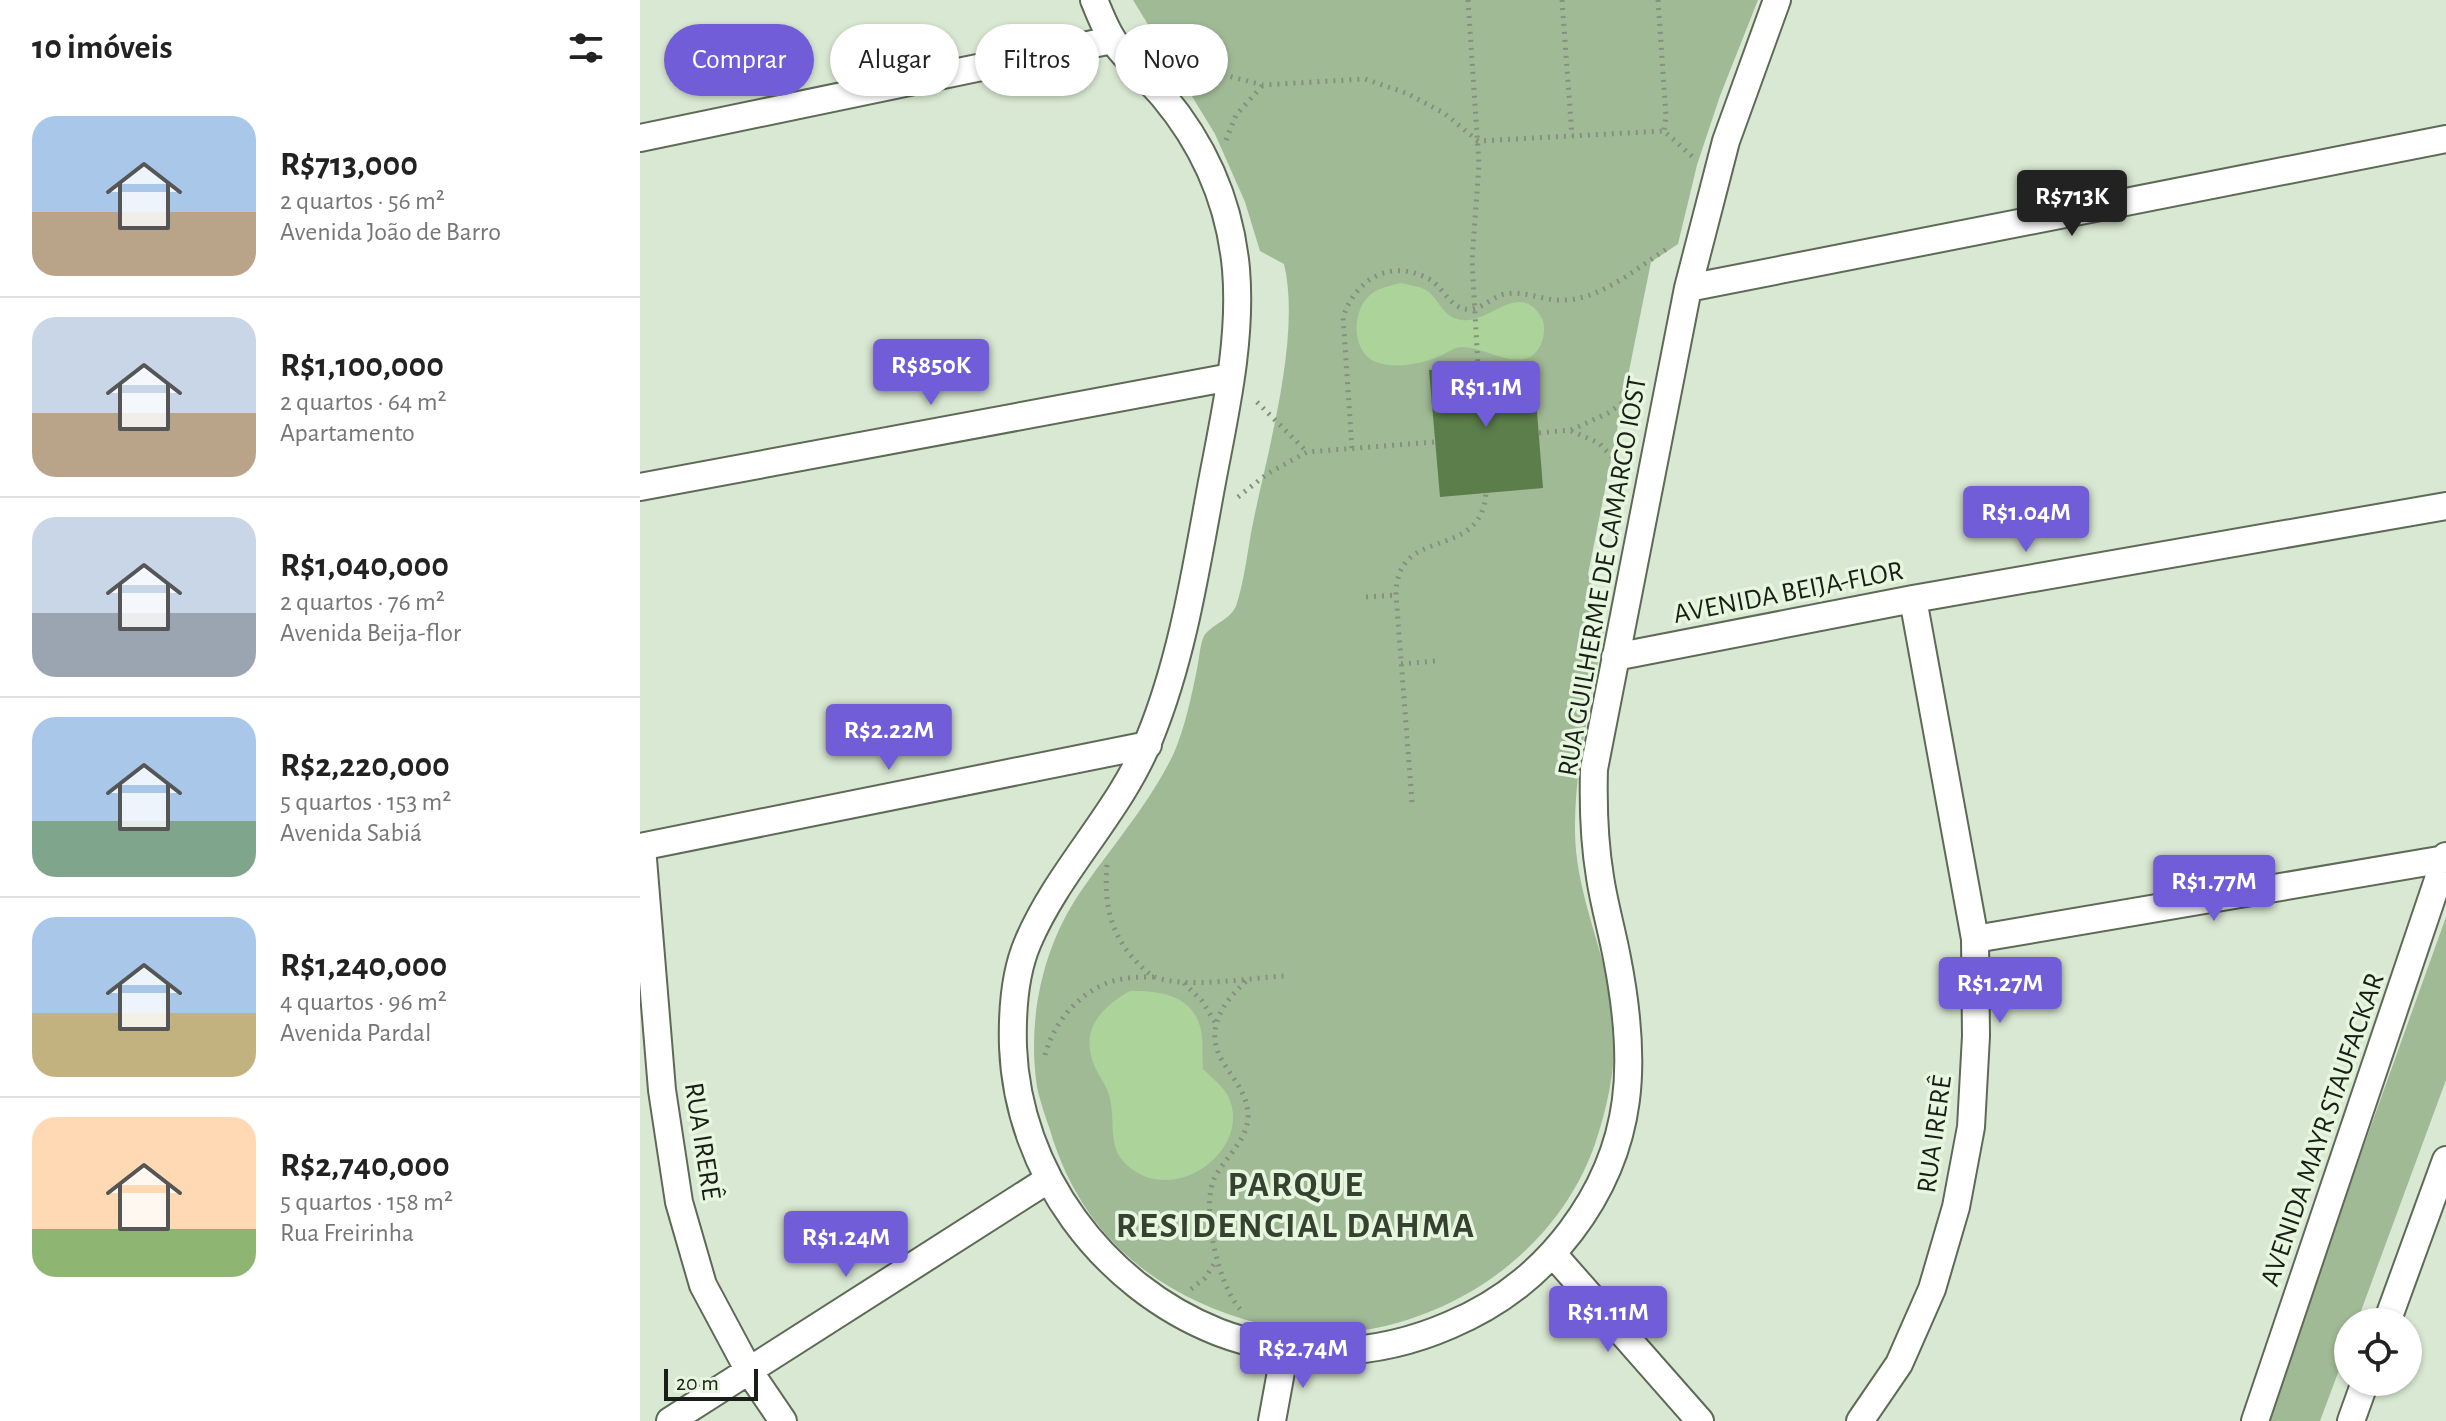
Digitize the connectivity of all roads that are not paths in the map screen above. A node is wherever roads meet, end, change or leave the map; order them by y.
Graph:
1 (1094, 0) edge
2 (1777, 0) edge
3 (1112, 40) junction
4 (640, 138) edge
5 (2446, 139) edge
6 (1688, 288) junction
7 (1231, 377) junction
8 (640, 487) edge
9 (2446, 506) edge
10 (1913, 599) junction
11 (1615, 657) junction
12 (1148, 745) junction
13 (641, 847) edge
14 (2446, 858) edge
15 (1975, 939) junction
16 (2446, 1160) edge
17 (1049, 1179) junction
18 (1553, 1254) junction
19 (2392, 1308) edge
20 (1285, 1350) junction
21 (749, 1371) junction
22 (2360, 1396) edge
23 (670, 1421) edge
24 (783, 1421) edge
25 (1272, 1421) edge
26 (1700, 1421) edge
27 (1860, 1421) edge
28 (2255, 1421) edge
29 (2351, 1421) edge

1 - 3 street, RUA GUILHERME DE CAMARGO IOST
2 - 6 street, RUA GUILHERME DE CAMARGO IOST
3 - 4 street
3 - 7 street, RUA GUILHERME DE CAMARGO IOST
5 - 6 street
6 - 11 street, RUA GUILHERME DE CAMARGO IOST
7 - 8 street
7 - 12 street, RUA GUILHERME DE CAMARGO IOST
9 - 10 street, AVENIDA BEIJA-FLOR
10 - 11 street, AVENIDA BEIJA-FLOR
10 - 15 street, RUA IRERÊ
11 - 18 street, RUA GUILHERME DE CAMARGO IOST
12 - 13 street
12 - 17 street, RUA GUILHERME DE CAMARGO IOST
13 - 21 street, RUA IRERÊ
14 - 15 street
14 - 28 street, AVENIDA MAYR STAUFACKAR
15 - 27 street, RUA IRERÊ
16 - 19 street
17 - 20 street, RUA GUILHERME DE CAMARGO IOST
17 - 21 street
18 - 20 street, RUA GUILHERME DE CAMARGO IOST
18 - 26 street
20 - 25 street
21 - 23 street
21 - 24 street, RUA IRERÊ
22 - 29 street

